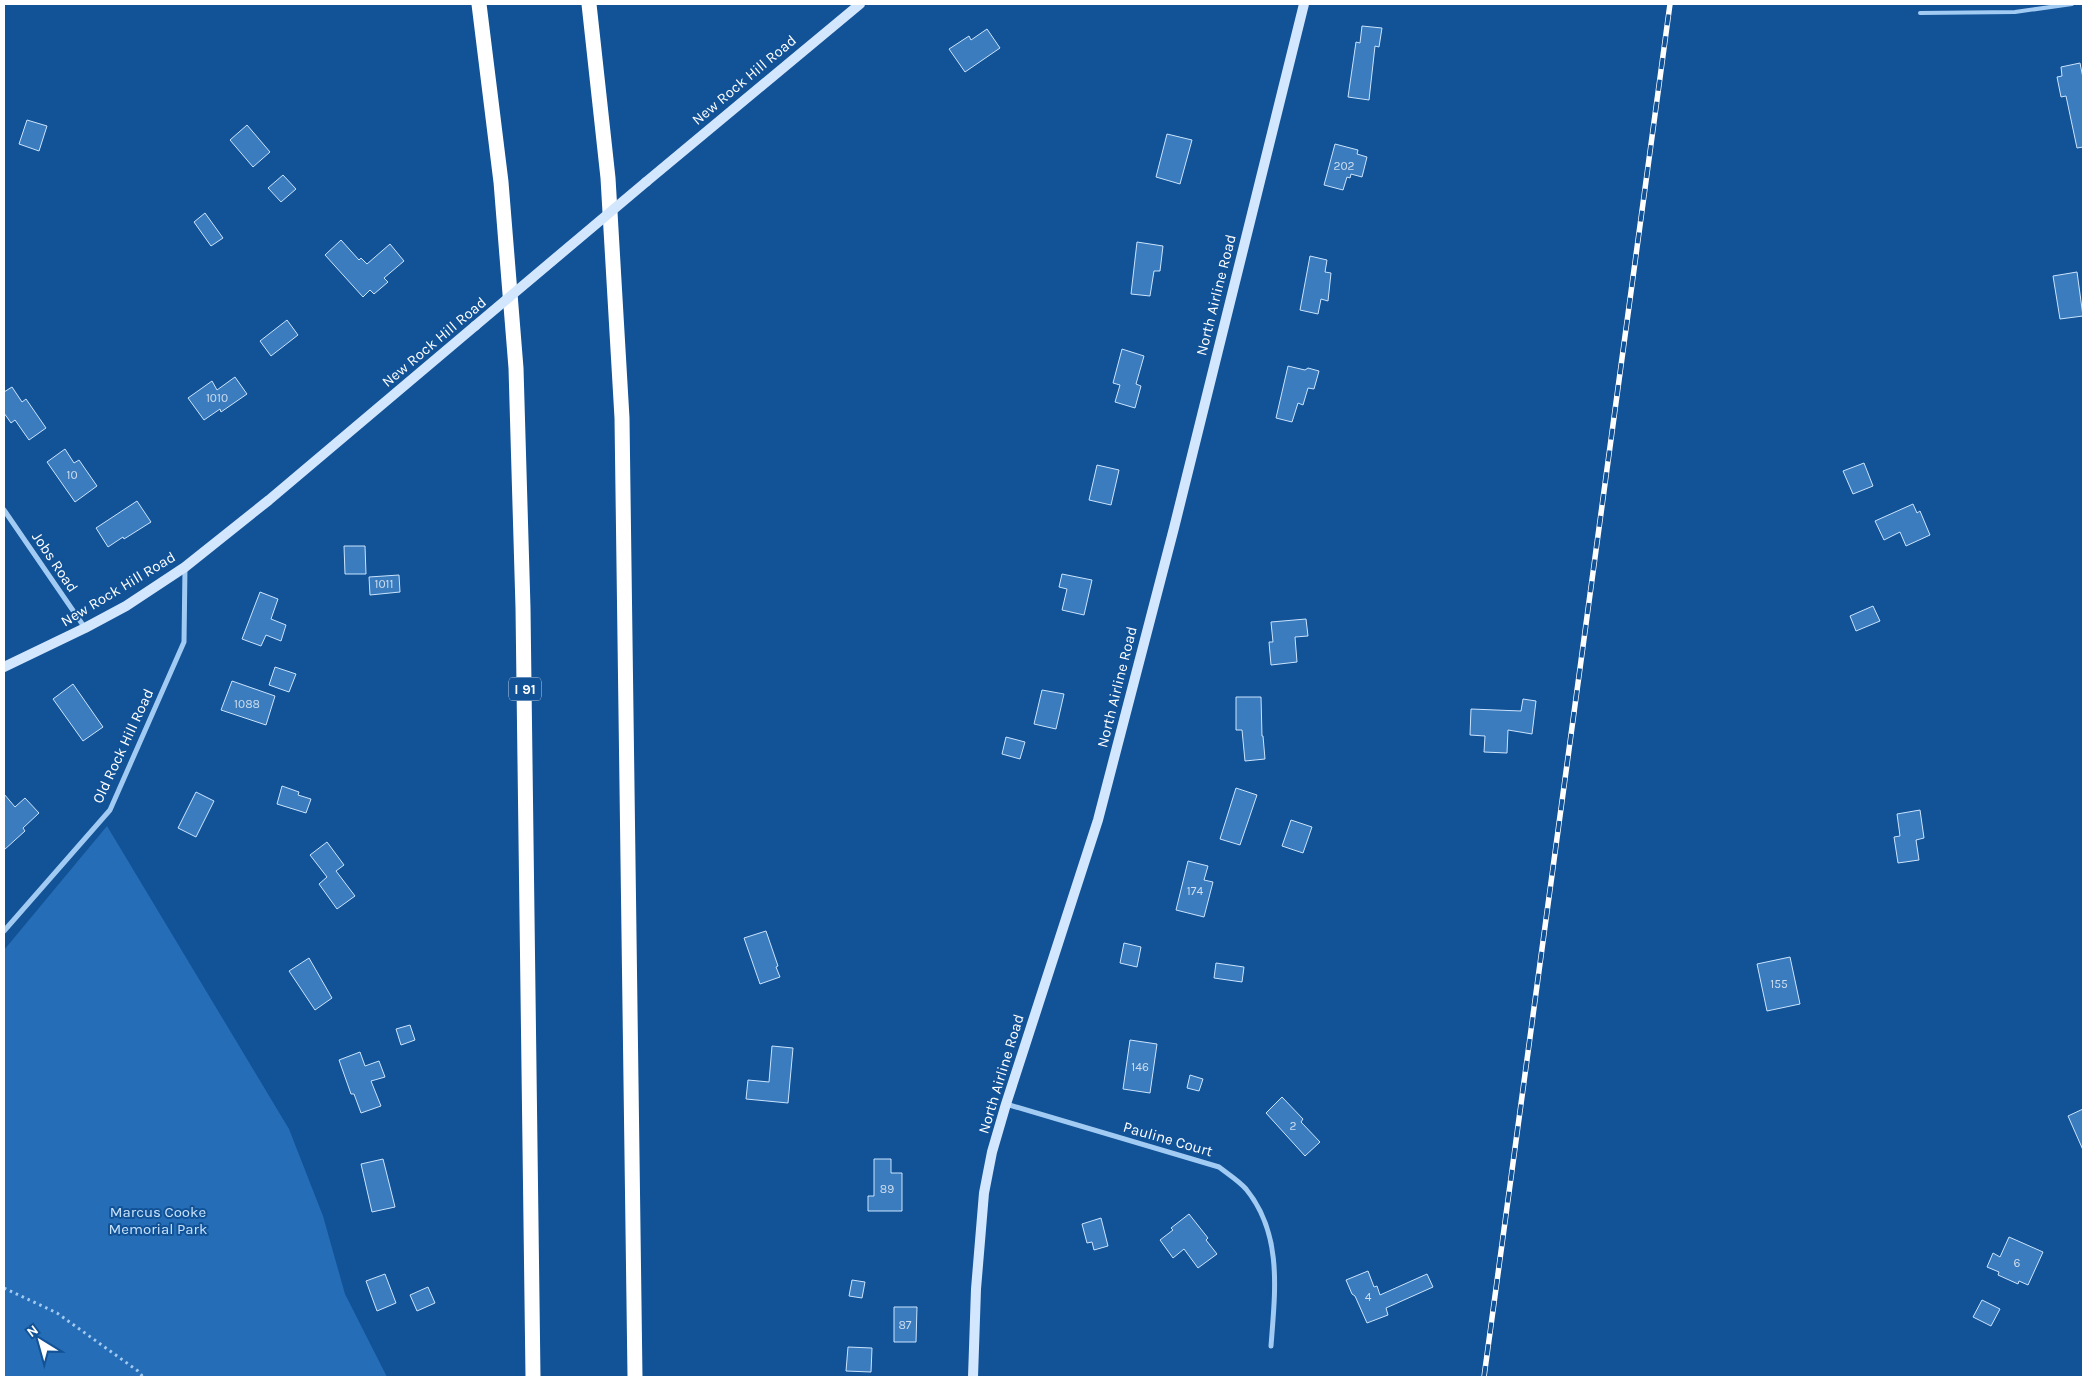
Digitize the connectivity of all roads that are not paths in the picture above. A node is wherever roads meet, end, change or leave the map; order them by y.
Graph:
1 (479, 4) edge
2 (589, 4) edge
3 (860, 4) edge
4 (1304, 4) edge
5 (2072, 4) edge
6 (1920, 13) dead end
7 (4, 510) edge
8 (185, 568) junction
9 (85, 628) junction
10 (4, 667) edge
11 (4, 931) edge
12 (1006, 1104) junction
13 (1271, 1346) dead end
14 (533, 1377) edge
15 (634, 1377) edge
16 (973, 1377) edge

1 - 14 highway, I 91
2 - 15 highway
3 - 8 main road, New Rock Hill Road, bridge
4 - 12 main road, North Airline Road
5 - 6 lane
7 - 9 street, Jobs Road
8 - 9 main road, New Rock Hill Road
8 - 11 street, Old Rock Hill Road
9 - 10 main road, New Rock Hill Road
12 - 13 street, Pauline Court
12 - 16 main road, North Airline Road

